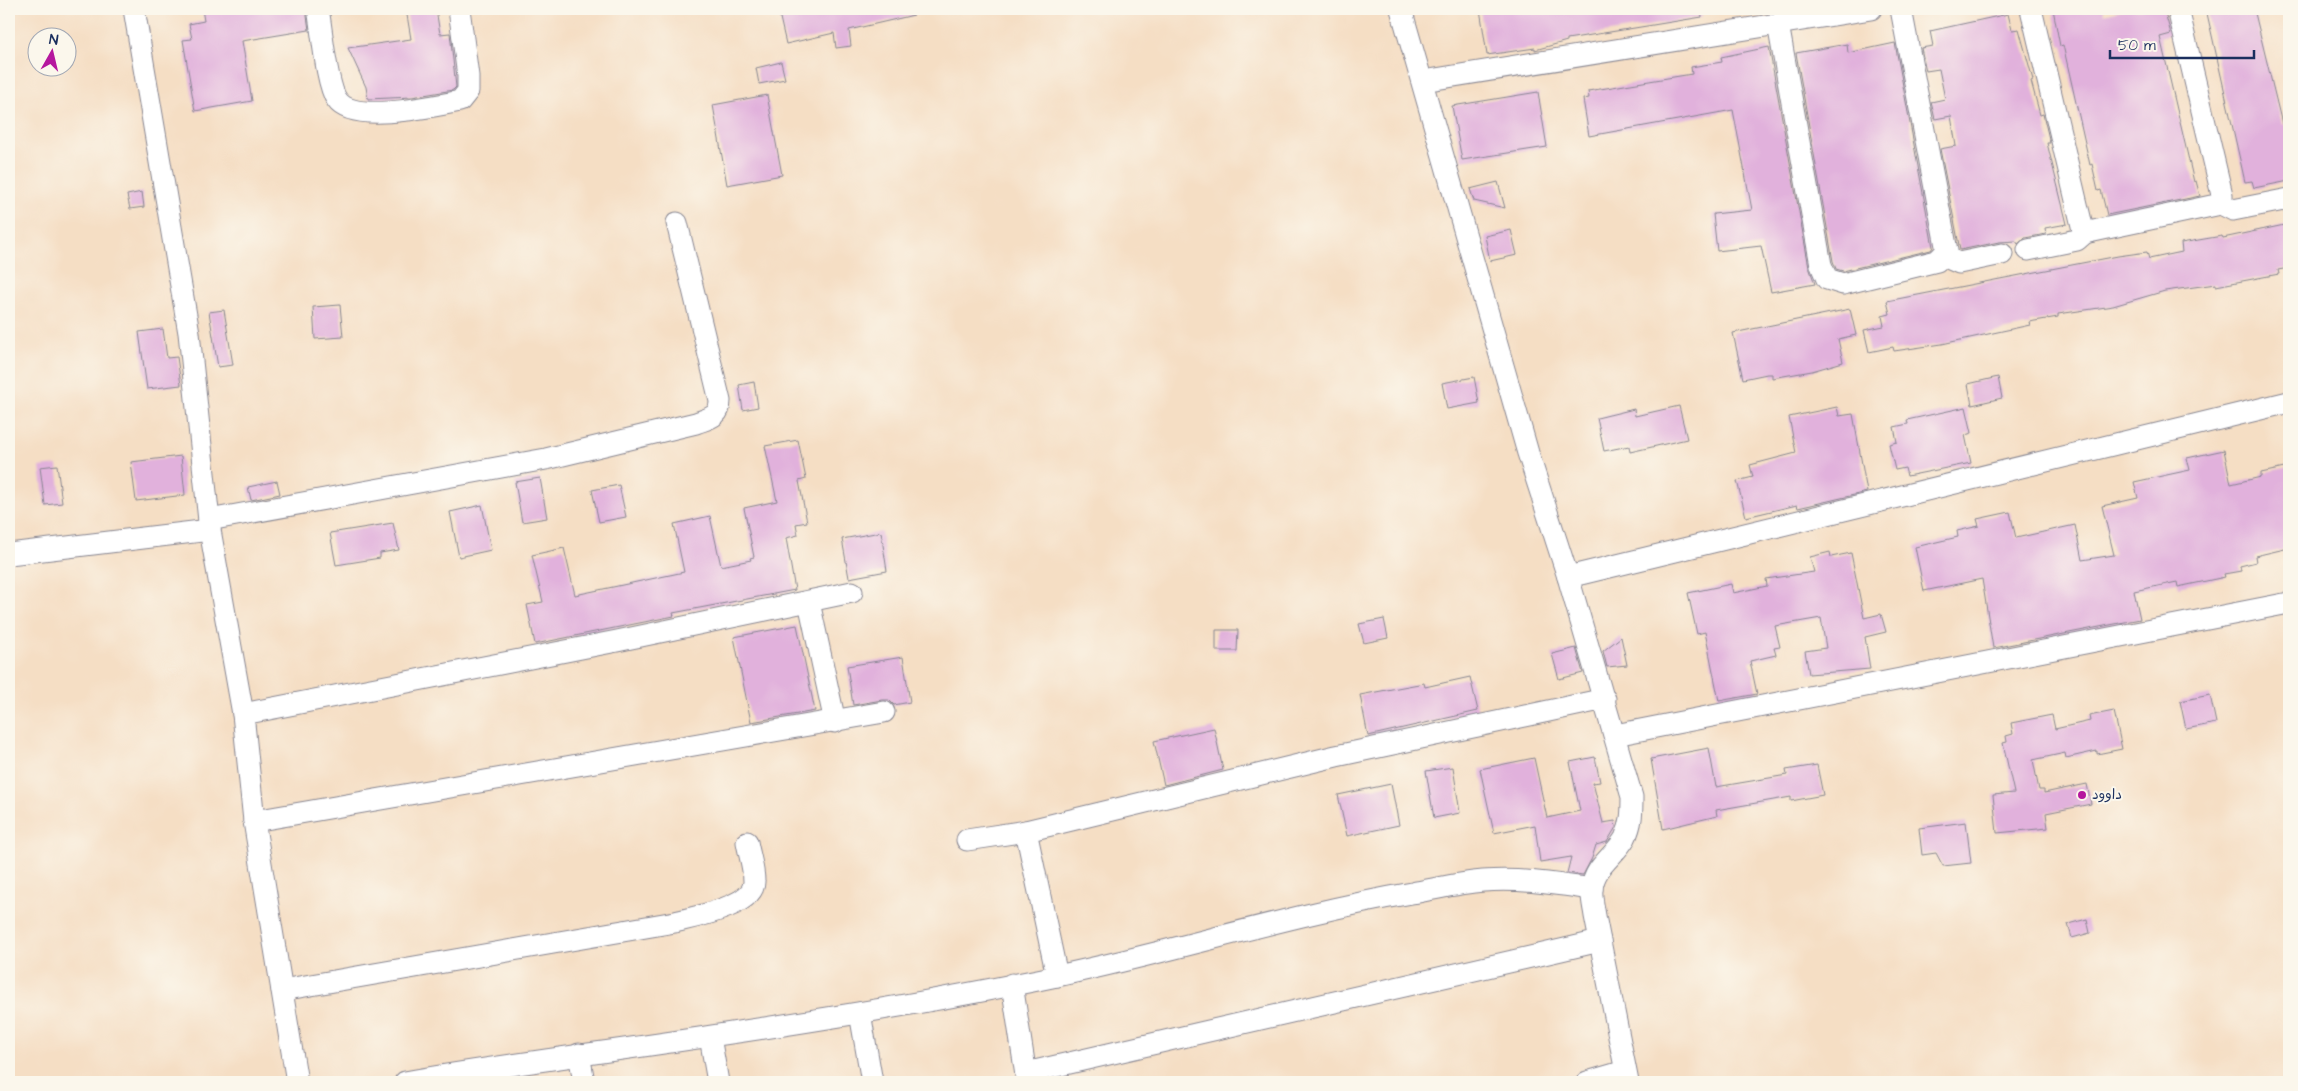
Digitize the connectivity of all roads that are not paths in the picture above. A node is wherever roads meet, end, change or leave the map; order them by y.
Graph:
1 (134, 9) edge
2 (318, 9) edge
3 (459, 9) edge
4 (1401, 9) edge
5 (1871, 9) edge
6 (1901, 9) edge
7 (2031, 9) edge
8 (2178, 9) edge
9 (1778, 24) junction
10 (1423, 82) junction
11 (2289, 199) edge
12 (2219, 203) junction
13 (677, 223) dead end
14 (2086, 232) junction
15 (2028, 250) dead end
16 (2002, 254) dead end
17 (1943, 256) junction
18 (2289, 402) edge
19 (210, 525) junction
20 (9, 554) edge
21 (1568, 577) junction
22 (852, 592) dead end
23 (809, 602) junction
24 (2289, 604) edge
25 (1604, 699) junction
26 (884, 712) dead end
27 (243, 714) junction
28 (834, 722) junction
29 (1615, 736) junction
30 (254, 821) junction
31 (1026, 830) junction
32 (967, 840) dead end
33 (747, 842) dead end
34 (1592, 889) junction
35 (1600, 941) junction
36 (1057, 976) junction
37 (1012, 984) junction
38 (282, 990) junction
39 (860, 1013) junction
40 (710, 1036) junction
41 (579, 1054) junction
42 (1627, 1077) edge
43 (1027, 1078) edge
44 (438, 1079) edge
45 (297, 1082) edge
46 (405, 1082) edge
47 (584, 1082) edge
48 (718, 1082) edge
49 (872, 1082) edge
50 (1588, 1082) edge

1 - 19 street
2 - 3 street
4 - 10 street
5 - 9 street
6 - 17 street
7 - 14 street
8 - 12 street
9 - 10 street
9 - 17 street
10 - 21 street
11 - 12 street
12 - 14 street
13 - 19 street
14 - 15 street
16 - 17 street
18 - 21 street
19 - 20 street
19 - 27 street
21 - 25 street
22 - 23 street
23 - 27 street
23 - 28 street
24 - 29 street
25 - 29 street
25 - 31 street
26 - 28 street
27 - 30 street
28 - 30 street
29 - 34 street
30 - 38 street
31 - 32 street
31 - 36 street
33 - 38 street
34 - 35 street
34 - 36 street
35 - 42 street
35 - 43 street
36 - 37 street
37 - 39 street
37 - 43 street
38 - 45 street
39 - 40 street
39 - 49 street
40 - 41 street
40 - 48 street
41 - 44 street
41 - 47 street
42 - 50 street
44 - 46 street

